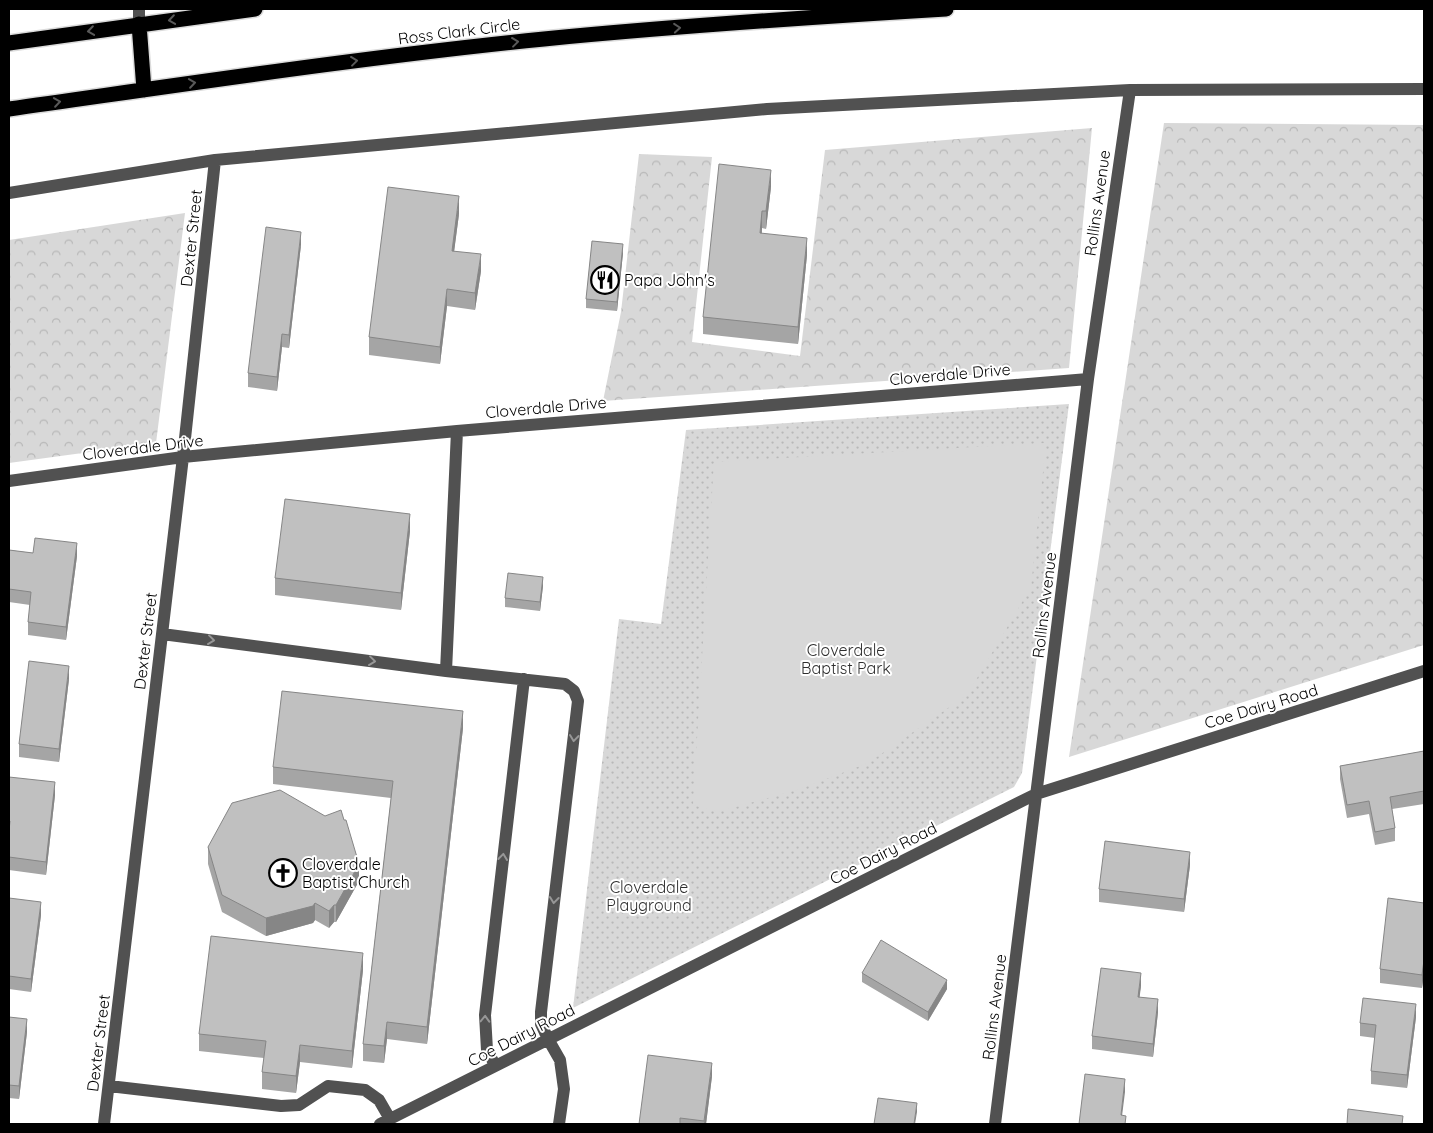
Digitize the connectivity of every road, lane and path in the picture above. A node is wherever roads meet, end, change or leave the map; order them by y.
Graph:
1 (139, 9) edge
2 (255, 9) edge
3 (946, 9) edge
4 (139, 24) junction
5 (9, 43) edge
6 (1424, 89) edge
7 (144, 90) junction
8 (1130, 90) junction
9 (9, 109) edge
10 (215, 160) junction
11 (9, 193) edge
12 (1088, 379) junction
13 (457, 431) junction
14 (183, 457) junction
15 (9, 481) edge
16 (162, 634) junction
17 (446, 671) junction
18 (1424, 672) edge
19 (524, 679) junction
20 (1036, 794) junction
21 (548, 1039) junction
22 (495, 1066) junction
23 (109, 1086) junction
24 (385, 1122) edge
25 (104, 1124) edge
26 (559, 1124) edge
27 (995, 1124) edge

1 - 4 street
2 -> 4 highway
7 -> 3 highway, Ross Clark Circle
4 -> 5 highway
4 - 7 highway
6 - 8 street
9 -> 7 highway, Ross Clark Circle
8 - 10 street
8 - 12 street, Rollins Avenue
10 - 11 street
10 - 14 street, Dexter Street
12 - 13 street, Cloverdale Drive
12 - 20 street, Rollins Avenue
13 - 14 street, Cloverdale Drive
13 - 17 street
14 - 15 street, Cloverdale Drive
14 - 16 street, Dexter Street
16 -> 17 street
16 - 23 street, Dexter Street
17 - 19 street
18 - 20 street, Coe Dairy Road
19 -> 21 street
22 -> 19 street
20 - 21 street, Coe Dairy Road
20 - 27 street, Rollins Avenue
21 - 22 street, Coe Dairy Road
21 - 26 street
22 - 24 street, Coe Dairy Road
23 - 24 street
23 - 25 street, Dexter Street

